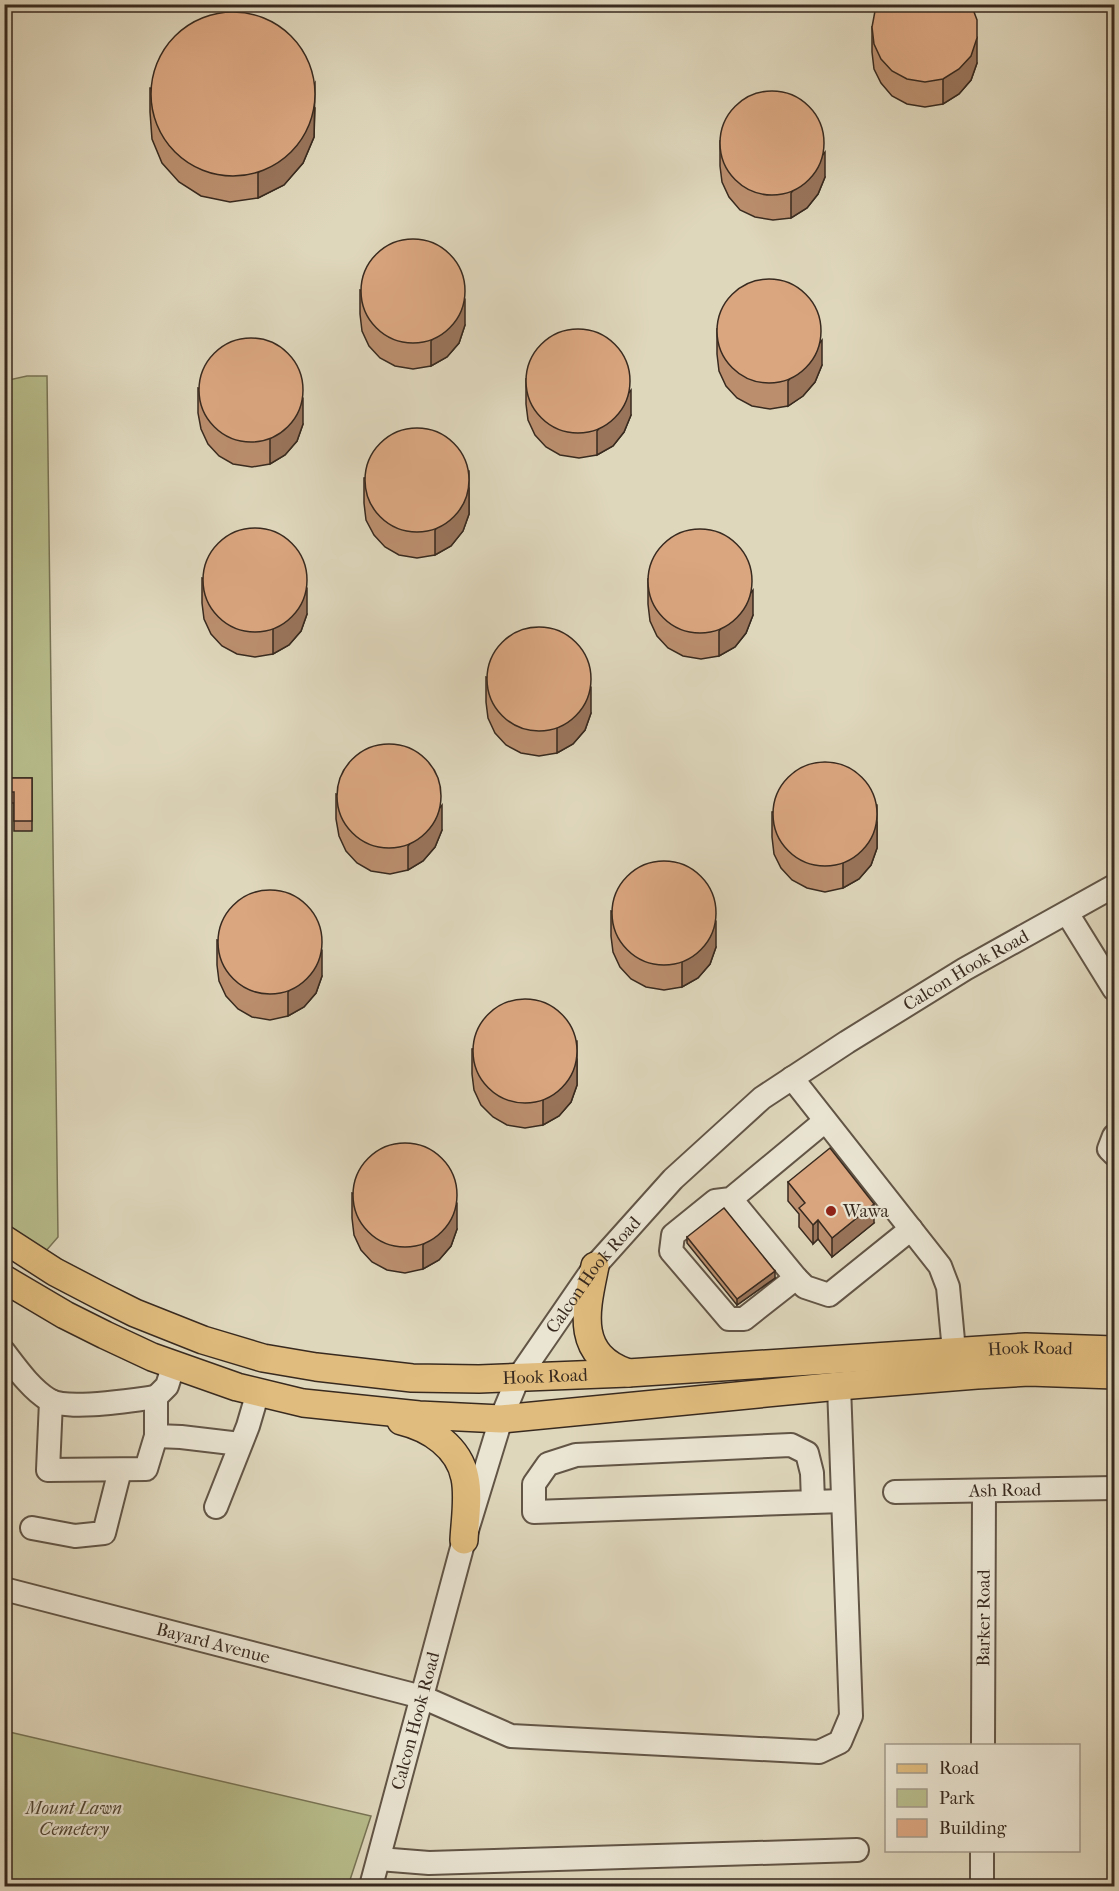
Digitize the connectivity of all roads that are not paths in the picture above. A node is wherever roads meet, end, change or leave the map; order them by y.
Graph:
1 (1114, 886) edge
2 (1067, 912) junction
3 (1114, 989) edge
4 (792, 1078) junction
5 (825, 1121) junction
6 (1114, 1136) edge
7 (1114, 1154) edge
8 (731, 1199) junction
9 (910, 1229) junction
10 (4, 1239) edge
11 (595, 1266) junction
12 (796, 1278) junction
13 (4, 1279) edge
14 (1114, 1350) edge
15 (954, 1351) junction
16 (4, 1352) edge
17 (174, 1364) junction
18 (628, 1373) junction
19 (1114, 1375) edge
20 (518, 1378) junction
21 (839, 1386) junction
22 (258, 1392) junction
23 (156, 1397) junction
24 (51, 1401) junction
25 (353, 1409) junction
26 (501, 1419) junction
27 (156, 1436) junction
28 (240, 1444) junction
29 (120, 1470) junction
30 (1114, 1488) edge
31 (984, 1491) junction
32 (895, 1492) dead end
33 (843, 1501) junction
34 (813, 1502) junction
35 (216, 1508) dead end
36 (32, 1528) dead end
37 (464, 1540) junction
38 (4, 1589) edge
39 (422, 1697) junction
40 (983, 1744) edge
41 (857, 1850) dead end
42 (982, 1852) edge
43 (379, 1859) junction
44 (371, 1887) edge
45 (982, 1887) edge

1 - 2 street, Calcon Hook Road
2 - 3 street
2 - 4 street, Calcon Hook Road
4 - 5 street
4 - 11 street, Calcon Hook Road
5 - 8 street
5 - 9 street
6 - 7 street
8 - 12 street
8 - 12 street
9 - 12 street
9 - 15 street
10 - 20 main road, Hook Road
11 - 18 main road
11 - 20 street, Calcon Hook Road
13 - 17 main road, Hook Road
14 - 15 main road, Hook Road
15 - 18 main road, Hook Road
16 - 24 street
17 - 22 main road, Hook Road
17 - 23 street
18 - 20 main road, Hook Road
19 - 21 main road, Hook Road
20 - 26 street, Calcon Hook Road
21 - 26 main road, Hook Road
21 - 33 street, Bayard Avenue
22 - 25 main road, Hook Road
22 - 28 street
23 - 24 street
23 - 27 street
24 - 29 street
25 - 26 main road, Hook Road
25 - 37 main road
26 - 37 street, Calcon Hook Road
27 - 28 street
27 - 29 street
28 - 35 street
29 - 36 street
30 - 31 street, Ash Road
31 - 32 street, Ash Road
31 - 40 street, Barker Road
33 - 34 street
33 - 39 street, Bayard Avenue
34 - 34 street
37 - 39 street, Calcon Hook Road
38 - 39 street, Bayard Avenue
39 - 43 street, Calcon Hook Road
41 - 43 street
42 - 45 street
43 - 44 street, Calcon Hook Road

